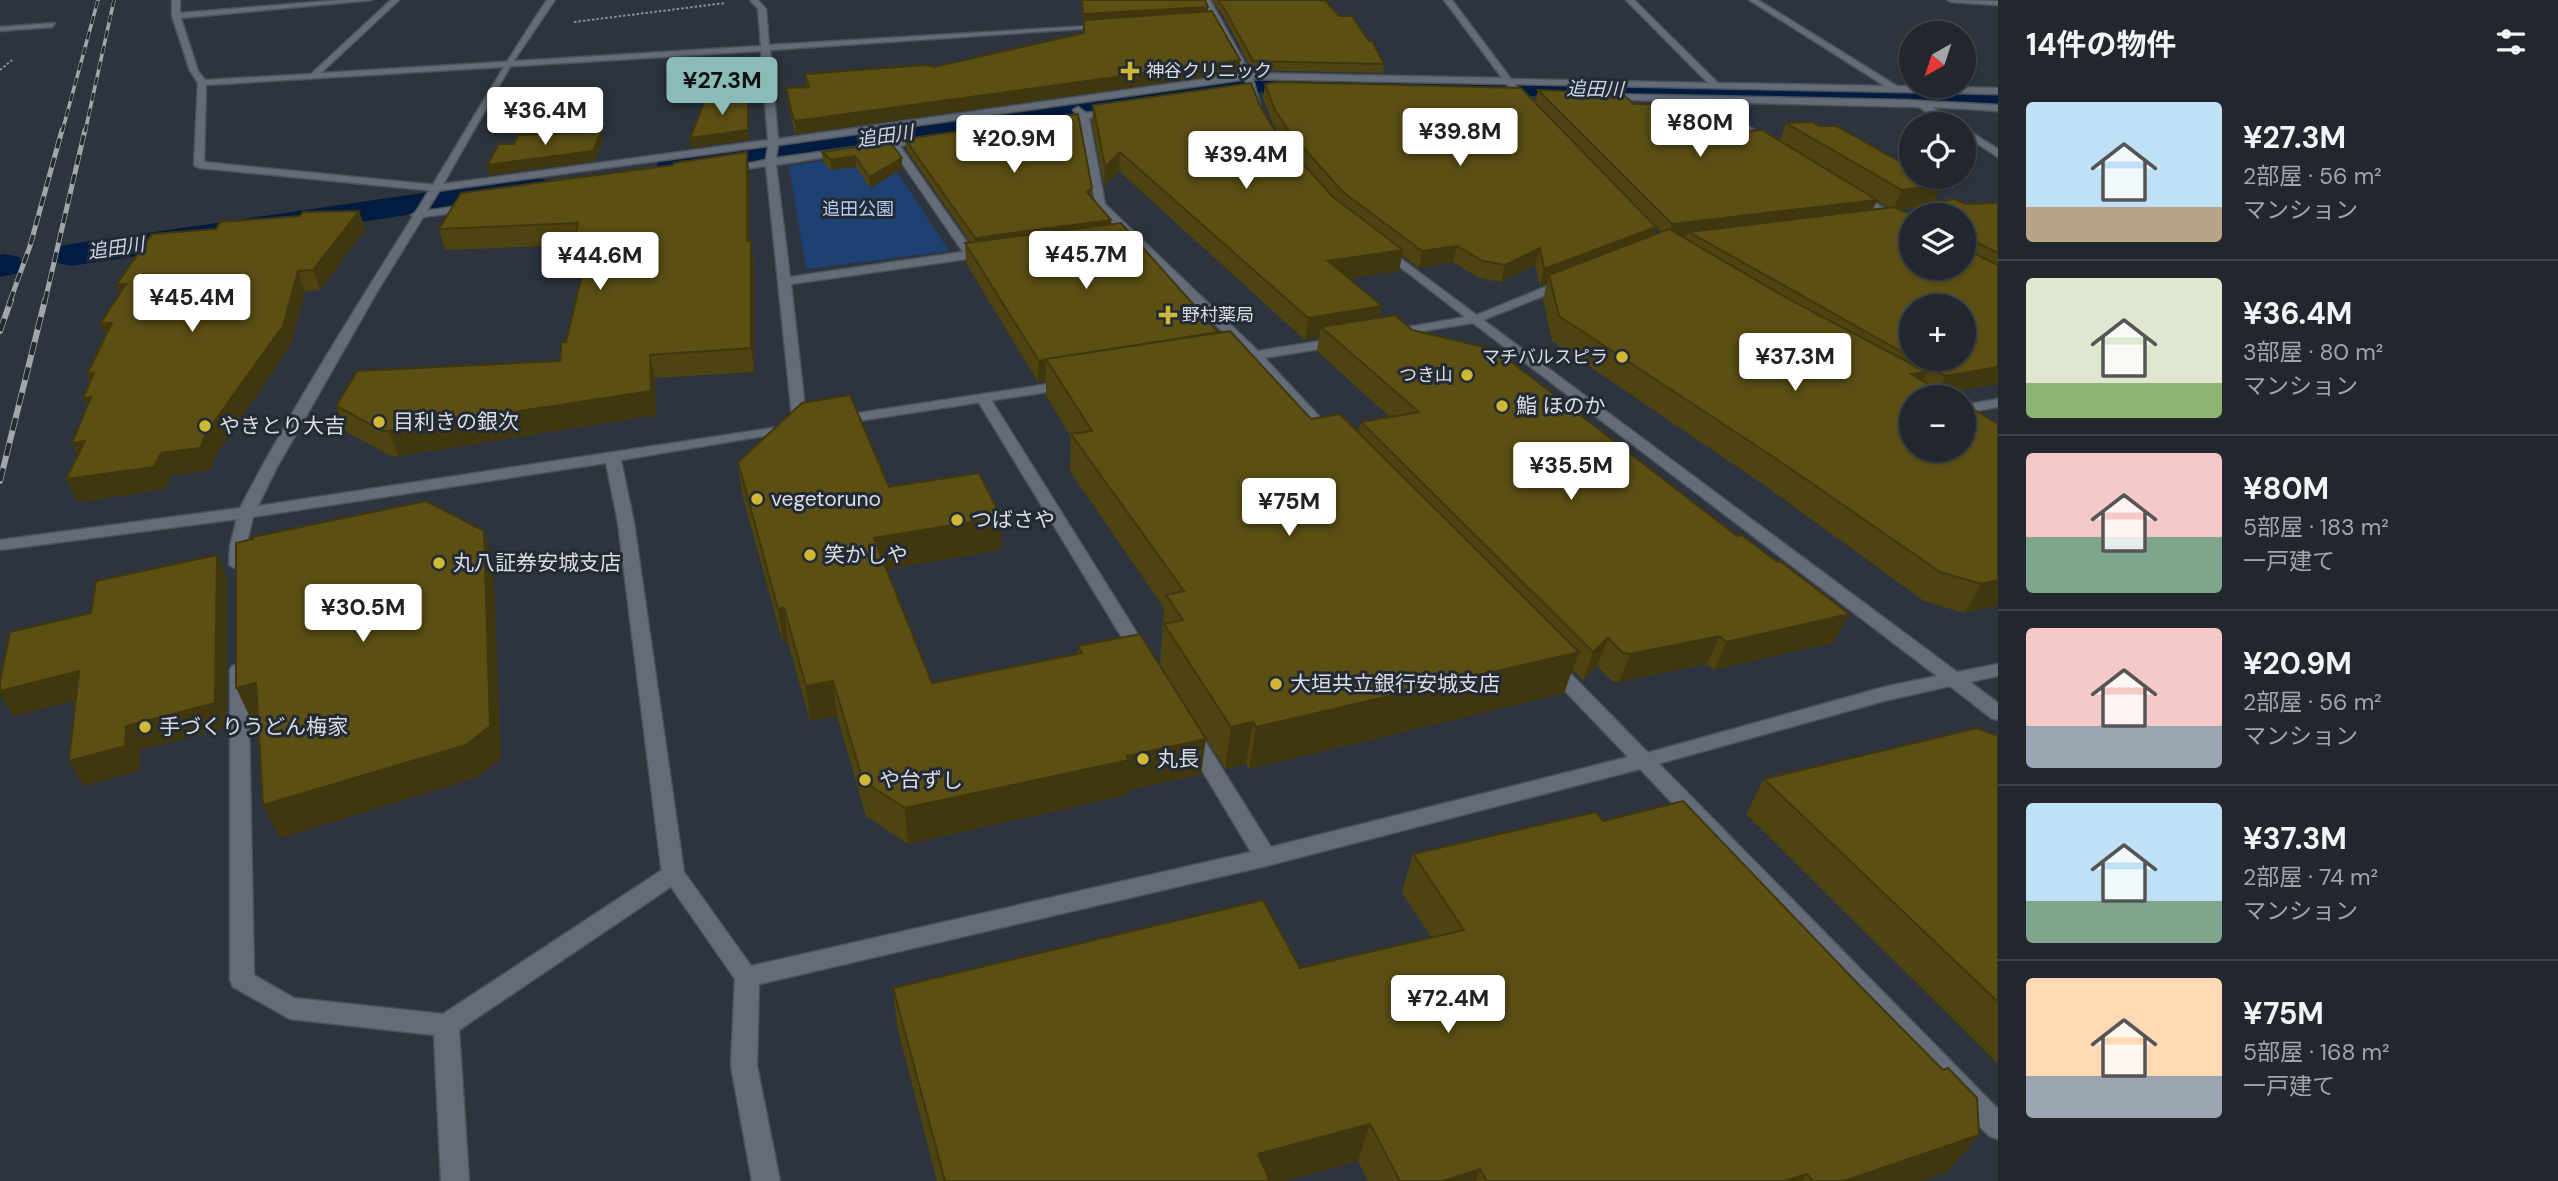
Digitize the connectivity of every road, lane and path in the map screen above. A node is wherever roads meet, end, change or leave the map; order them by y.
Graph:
1 (176, 0) edge
2 (368, 0) edge
3 (395, 0) edge
4 (551, 0) edge
5 (754, 0) edge
6 (1206, 0) edge
7 (1448, 0) edge
8 (1630, 0) edge
9 (1753, 0) edge
10 (1951, 0) edge
11 (732, 2) edge
12 (1998, 3) edge
13 (176, 16) junction
14 (570, 23) dead end
15 (52, 25) dead end
16 (1110, 26) edge
17 (0, 29) edge
18 (764, 47) junction
19 (507, 65) junction
20 (1248, 76) junction
21 (312, 77) junction
22 (1506, 81) junction
23 (202, 83) junction
24 (1682, 85) junction
25 (1715, 85) junction
26 (1895, 89) junction
27 (1998, 91) edge
28 (1508, 95) edge
29 (1589, 97) edge
30 (1697, 99) junction
31 (1066, 101) junction
32 (1922, 105) junction
33 (1998, 108) edge
34 (1125, 110) edge
35 (1933, 112) edge
36 (1262, 114) edge
37 (1084, 116) junction
38 (1044, 122) edge
39 (935, 138) edge
40 (1976, 139) edge
41 (773, 142) junction
42 (894, 144) junction
43 (1778, 148) edge
44 (1998, 154) edge
45 (771, 162) junction
46 (717, 170) edge
47 (436, 188) junction
48 (1847, 189) edge
49 (486, 205) edge
50 (417, 215) junction
51 (1899, 215) edge
52 (1890, 216) junction
53 (1863, 219) edge
54 (1899, 222) edge
55 (1131, 234) junction
56 (1366, 235) edge
57 (1117, 236) edge
58 (997, 251) edge
59 (970, 254) junction
60 (1577, 278) edge
61 (784, 281) junction
62 (1473, 319) junction
63 (1254, 355) junction
64 (1213, 362) edge
65 (1091, 381) edge
66 (983, 398) junction
67 (1998, 403) edge
68 (1976, 407) edge
69 (814, 424) junction
70 (1337, 442) edge
71 (613, 458) junction
72 (246, 513) junction
73 (0, 545) edge
74 (238, 588) edge
75 (239, 643) edge
76 (1539, 653) edge
77 (1151, 670) edge
78 (1998, 670) edge
79 (1954, 679) junction
80 (1998, 713) edge
81 (1180, 717) edge
82 (1643, 761) junction
83 (1266, 857) junction
84 (673, 874) junction
85 (747, 977) junction
86 (446, 1024) junction
87 (1998, 1127) edge
88 (455, 1181) edge
89 (766, 1181) edge

1 - 13 street
2 - 13 street
3 - 21 street
4 - 19 street
5 - 18 street
6 - 20 street
7 - 22 street
8 - 25 street
9 - 26 street
10 - 12 street
11 - 14 path
13 - 23 street
15 - 17 street
16 - 18 street
18 - 19 street
18 - 41 street
19 - 21 street
19 - 47 street
20 - 22 street
20 - 31 street
20 - 36 street
21 - 23 street
22 - 24 street
22 - 28 street
23 - 47 street
24 - 25 street
24 - 30 street
25 - 26 street
26 - 27 street
26 - 32 street
29 - 30 street
30 - 32 street
30 - 43 street
31 - 37 street
31 - 41 street
32 - 33 street
32 - 35 street
34 - 37 street
37 - 38 street
37 - 55 street
39 - 42 street
40 - 44 street
41 - 45 street
41 - 47 street
42 - 45 street
42 - 59 street
45 - 46 street
45 - 61 street
47 - 50 street
48 - 52 street
49 - 50 street
50 - 72 street
51 - 52 street
52 - 53 street
52 - 54 street
55 - 57 street
55 - 63 street
56 - 62 street
58 - 59 street
59 - 61 street
60 - 62 street
61 - 69 street
62 - 63 street
62 - 79 street
63 - 64 street
63 - 70 street
65 - 66 street
66 - 69 street
66 - 77 street
67 - 68 street
69 - 71 street
71 - 72 street
71 - 84 street
72 - 73 street
72 - 74 street
75 - 86 street
76 - 82 street
78 - 79 street
79 - 80 street
79 - 82 street
81 - 83 street
82 - 83 street
82 - 87 street
83 - 85 street
84 - 85 street
84 - 86 street
85 - 89 street
86 - 88 street

